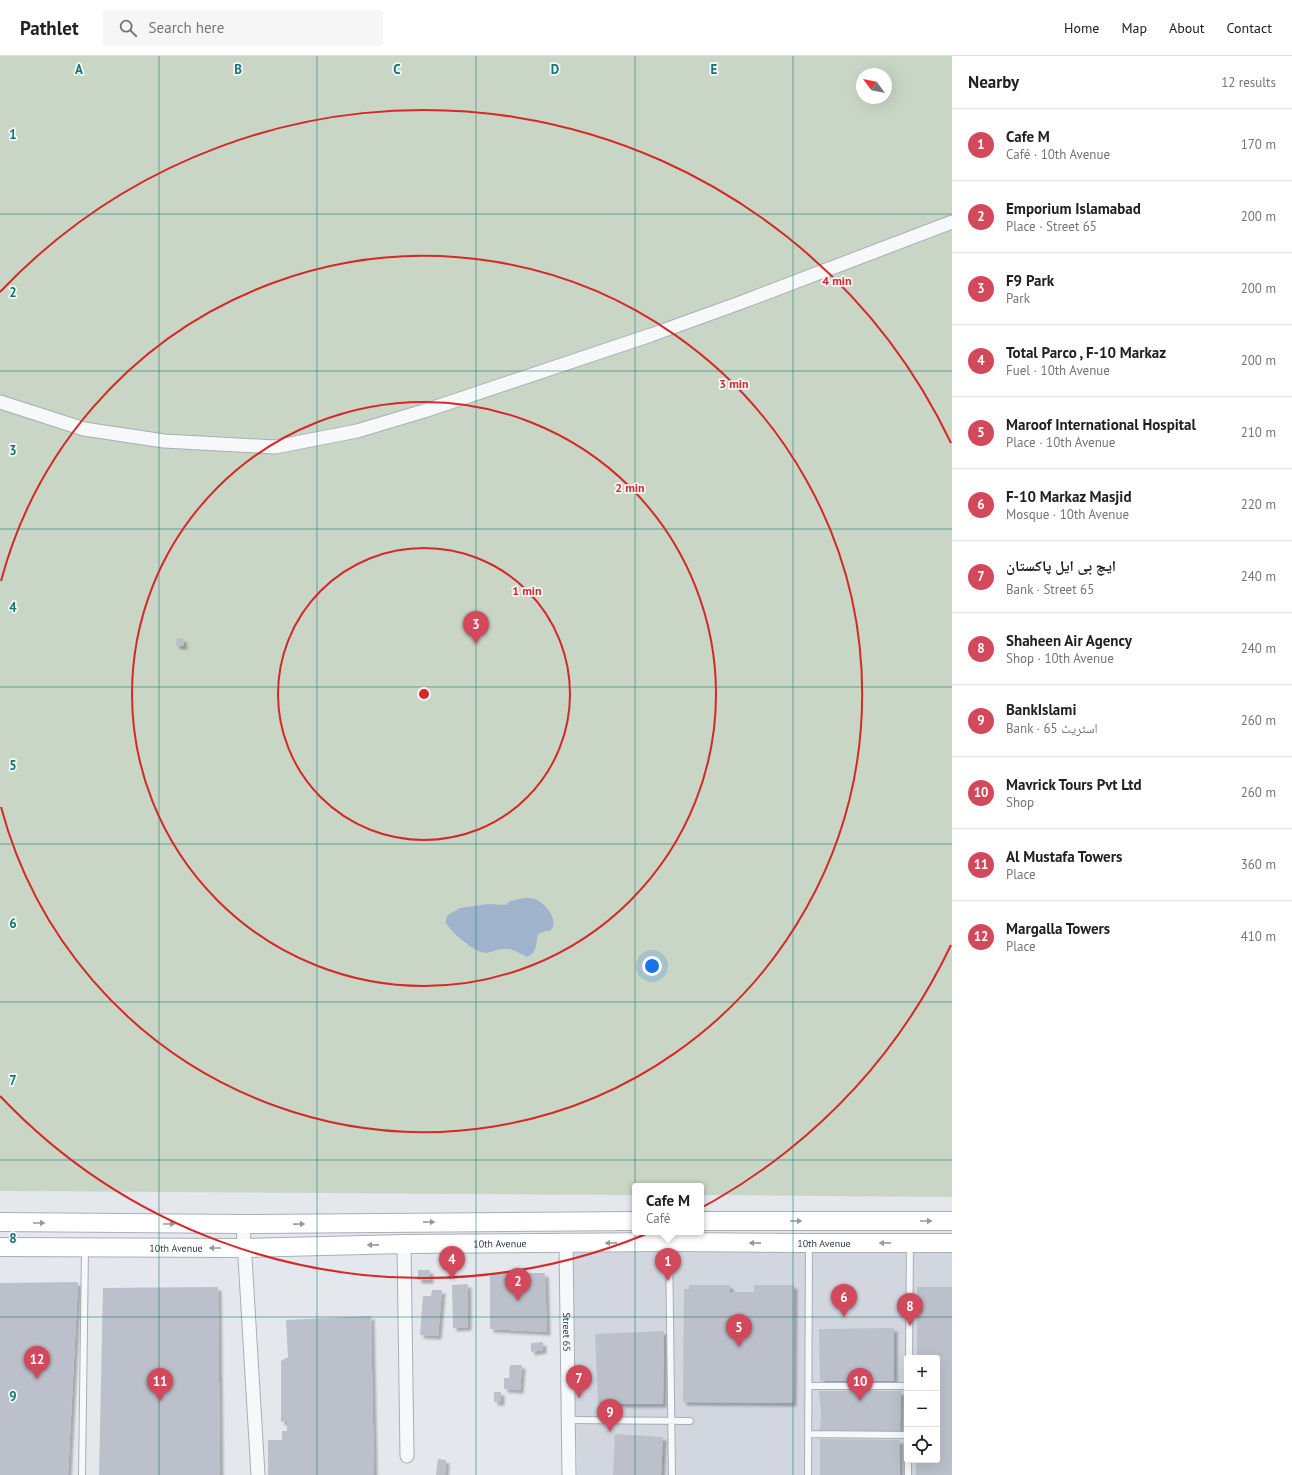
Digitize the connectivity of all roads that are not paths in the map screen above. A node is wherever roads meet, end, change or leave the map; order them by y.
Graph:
1 (951, 223) edge
2 (0, 402) edge
3 (952, 1220) edge
4 (632, 1221) edge
5 (704, 1221) edge
6 (727, 1221) junction
7 (0, 1222) edge
8 (243, 1224) junction
9 (669, 1242) junction
10 (727, 1242) junction
11 (910, 1242) junction
12 (809, 1243) junction
13 (952, 1243) edge
14 (404, 1244) junction
15 (566, 1244) junction
16 (0, 1247) edge
17 (85, 1248) junction
18 (244, 1248) junction
19 (909, 1355) edge
20 (809, 1386) junction
21 (904, 1386) edge
22 (569, 1420) junction
23 (672, 1421) junction
24 (690, 1421) dead end
25 (809, 1434) junction
26 (904, 1435) edge
27 (407, 1456) dead end
28 (908, 1463) edge
29 (82, 1475) edge
30 (258, 1475) edge
31 (569, 1475) edge
32 (672, 1475) edge
33 (808, 1475) edge
34 (908, 1475) edge

1 - 2 street
6 -> 3 main road
8 -> 4 main road
5 - 6 main road
6 - 10 main road
7 -> 8 main road
8 - 18 street
9 - 10 main road, 10th Avenue
9 -> 15 main road, 10th Avenue
9 - 23 lane
12 -> 10 main road, 10th Avenue
11 -> 12 main road, 10th Avenue
11 - 13 main road, 10th Avenue
11 - 19 lane
12 - 20 lane
14 - 15 main road, 10th Avenue
14 -> 18 main road, 10th Avenue
14 - 27 street
15 - 22 street, Street 65
16 - 17 main road, 10th Avenue
18 -> 17 main road, 10th Avenue
17 - 29 lane
18 - 30 street
20 - 21 lane
20 - 25 lane
22 - 23 lane
22 - 31 street, Street 65
23 - 24 lane
23 - 32 lane
25 - 26 lane
25 - 33 lane
28 - 34 lane

